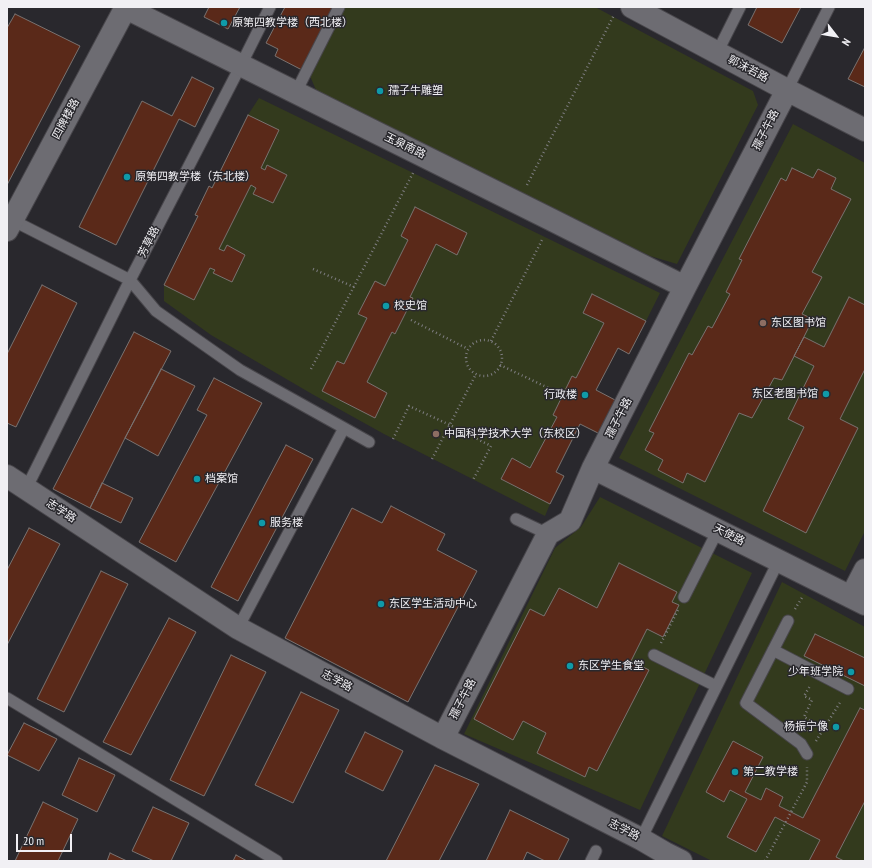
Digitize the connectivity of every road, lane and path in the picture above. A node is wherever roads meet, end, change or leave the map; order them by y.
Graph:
1 (125, 7) edge
2 (270, 7) edge
3 (339, 7) edge
4 (740, 7) edge
5 (829, 7) edge
6 (623, 10) edge
7 (717, 53) junction
8 (241, 65) junction
9 (787, 90) junction
10 (296, 92) junction
11 (865, 130) edge
12 (423, 155) junction
13 (518, 203) junction
14 (552, 220) junction
15 (10, 225) edge
16 (313, 269) dead end
17 (130, 280) junction
18 (354, 287) junction
19 (684, 287) junction
20 (411, 320) dead end
21 (492, 341) junction
22 (468, 349) junction
23 (500, 365) junction
24 (311, 369) dead end
25 (476, 374) junction
26 (558, 392) dead end
27 (450, 425) junction
28 (344, 428) junction
29 (392, 439) dead end
30 (369, 442) dead end
31 (432, 459) dead end
32 (593, 468) junction
33 (7, 476) edge
34 (31, 479) dead end
35 (473, 480) dead end
36 (516, 519) dead end
37 (718, 530) junction
38 (548, 534) junction
39 (779, 560) junction
40 (865, 570) edge
41 (814, 578) junction
42 (684, 597) joint
43 (858, 600) edge
44 (788, 621) joint
45 (238, 628) junction
46 (773, 650) junction
47 (654, 655) joint
48 (817, 673) junction
49 (716, 686) junction
50 (848, 689) dead end
51 (7, 698) edge
52 (443, 738) junction
53 (801, 744) junction
54 (807, 754) dead end
55 (641, 839) junction
56 (596, 851) dead end
57 (669, 858) edge
58 (277, 861) edge
59 (591, 861) edge

1 - 8 street, 玉泉南路
1 - 15 street, 四牌楼路
2 - 8 lane, 芳草路
3 - 10 lane
4 - 7 lane
5 - 9 lane
6 - 7 street, 郭沫若路
6 - 13 path
7 - 9 street, 郭沫若路
8 - 10 street, 玉泉南路
8 - 17 lane, 芳草路
9 - 11 street, 郭沫若路
9 - 19 street, 孺子牛路
10 - 12 street, 玉泉南路
12 - 13 street, 玉泉南路
12 - 18 path
13 - 14 street, 玉泉南路
14 - 19 street, 玉泉南路
14 - 21 path
15 - 17 lane
16 - 18 path
17 - 28 lane
17 - 34 lane, 芳草路
18 - 24 path
19 - 32 street, 孺子牛路
20 - 22 path
21 - 22 path
21 - 23 path
22 - 25 path
23 - 25 path
23 - 26 path
25 - 27 path
27 - 29 path
27 - 31 path
27 - 35 path
28 - 30 lane
28 - 45 lane
32 - 37 street, 天使路
32 - 38 street, 孺子牛路
33 - 45 street, 志学路
36 - 38 lane
37 - 39 street, 天使路
37 - 42 lane
38 - 52 street, 孺子牛路
39 - 41 street, 天使路
39 - 49 lane
40 - 43 street
41 - 43 street, 天使路
41 - 44 path
42 - 47 path
44 - 46 lane
45 - 52 street, 志学路
46 - 48 lane
46 - 53 lane
47 - 49 lane
48 - 50 lane
48 - 53 path
49 - 55 lane
51 - 58 lane
52 - 55 street, 志学路
53 - 54 lane
55 - 57 street, 志学路
56 - 59 lane

